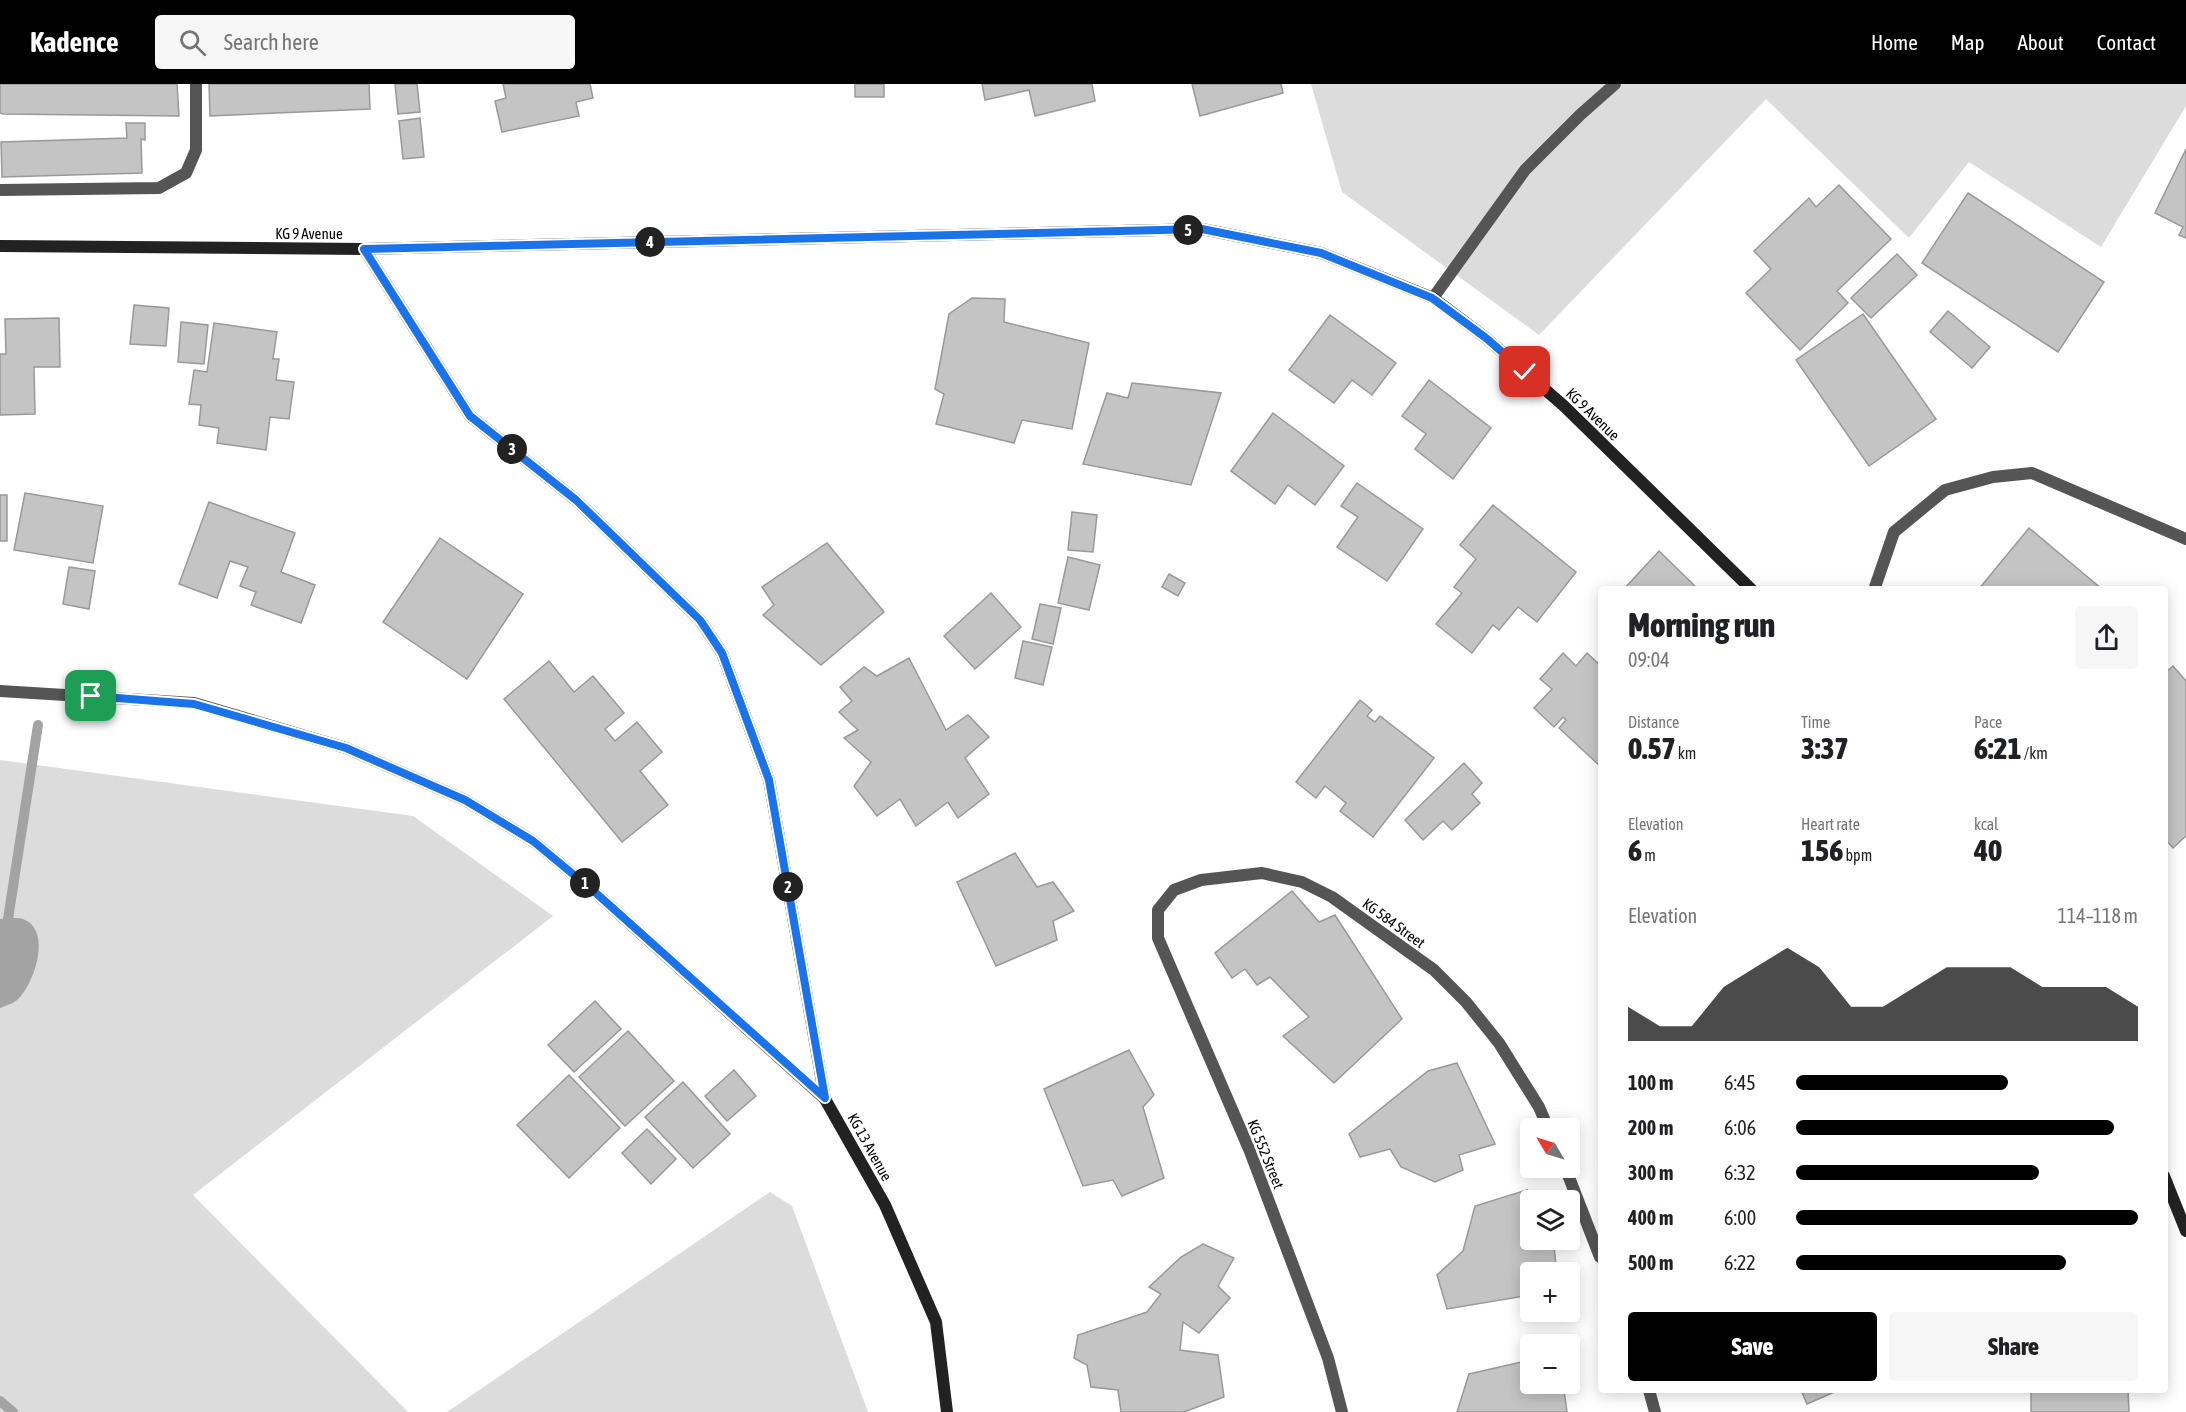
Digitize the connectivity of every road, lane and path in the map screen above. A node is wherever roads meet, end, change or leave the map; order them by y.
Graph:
1 (196, 84) edge
2 (1615, 84) edge
3 (0, 190) edge
4 (0, 246) edge
5 (364, 249) junction
6 (1432, 298) junction
7 (2186, 539) edge
8 (1748, 586) edge
9 (1875, 586) edge
10 (0, 691) edge
11 (1158, 910) joint
12 (825, 1098) junction
13 (1544, 1118) edge
14 (1569, 1178) edge
15 (2168, 1186) edge
16 (2186, 1231) edge
17 (1598, 1252) edge
18 (1650, 1393) edge
19 (947, 1412) edge
20 (1342, 1412) edge
21 (1655, 1412) edge

1 - 3 street
2 - 6 street
4 - 5 main road, KG 9 Avenue
5 - 6 main road, KG 9 Avenue
5 - 12 main road, KG 13 Avenue
6 - 8 main road, KG 9 Avenue
7 - 9 street
10 - 12 street
11 - 13 street, KG 584 Street
11 - 20 street, KG 552 Street
12 - 19 main road, KG 13 Avenue
14 - 17 street
15 - 16 main road
18 - 21 street

